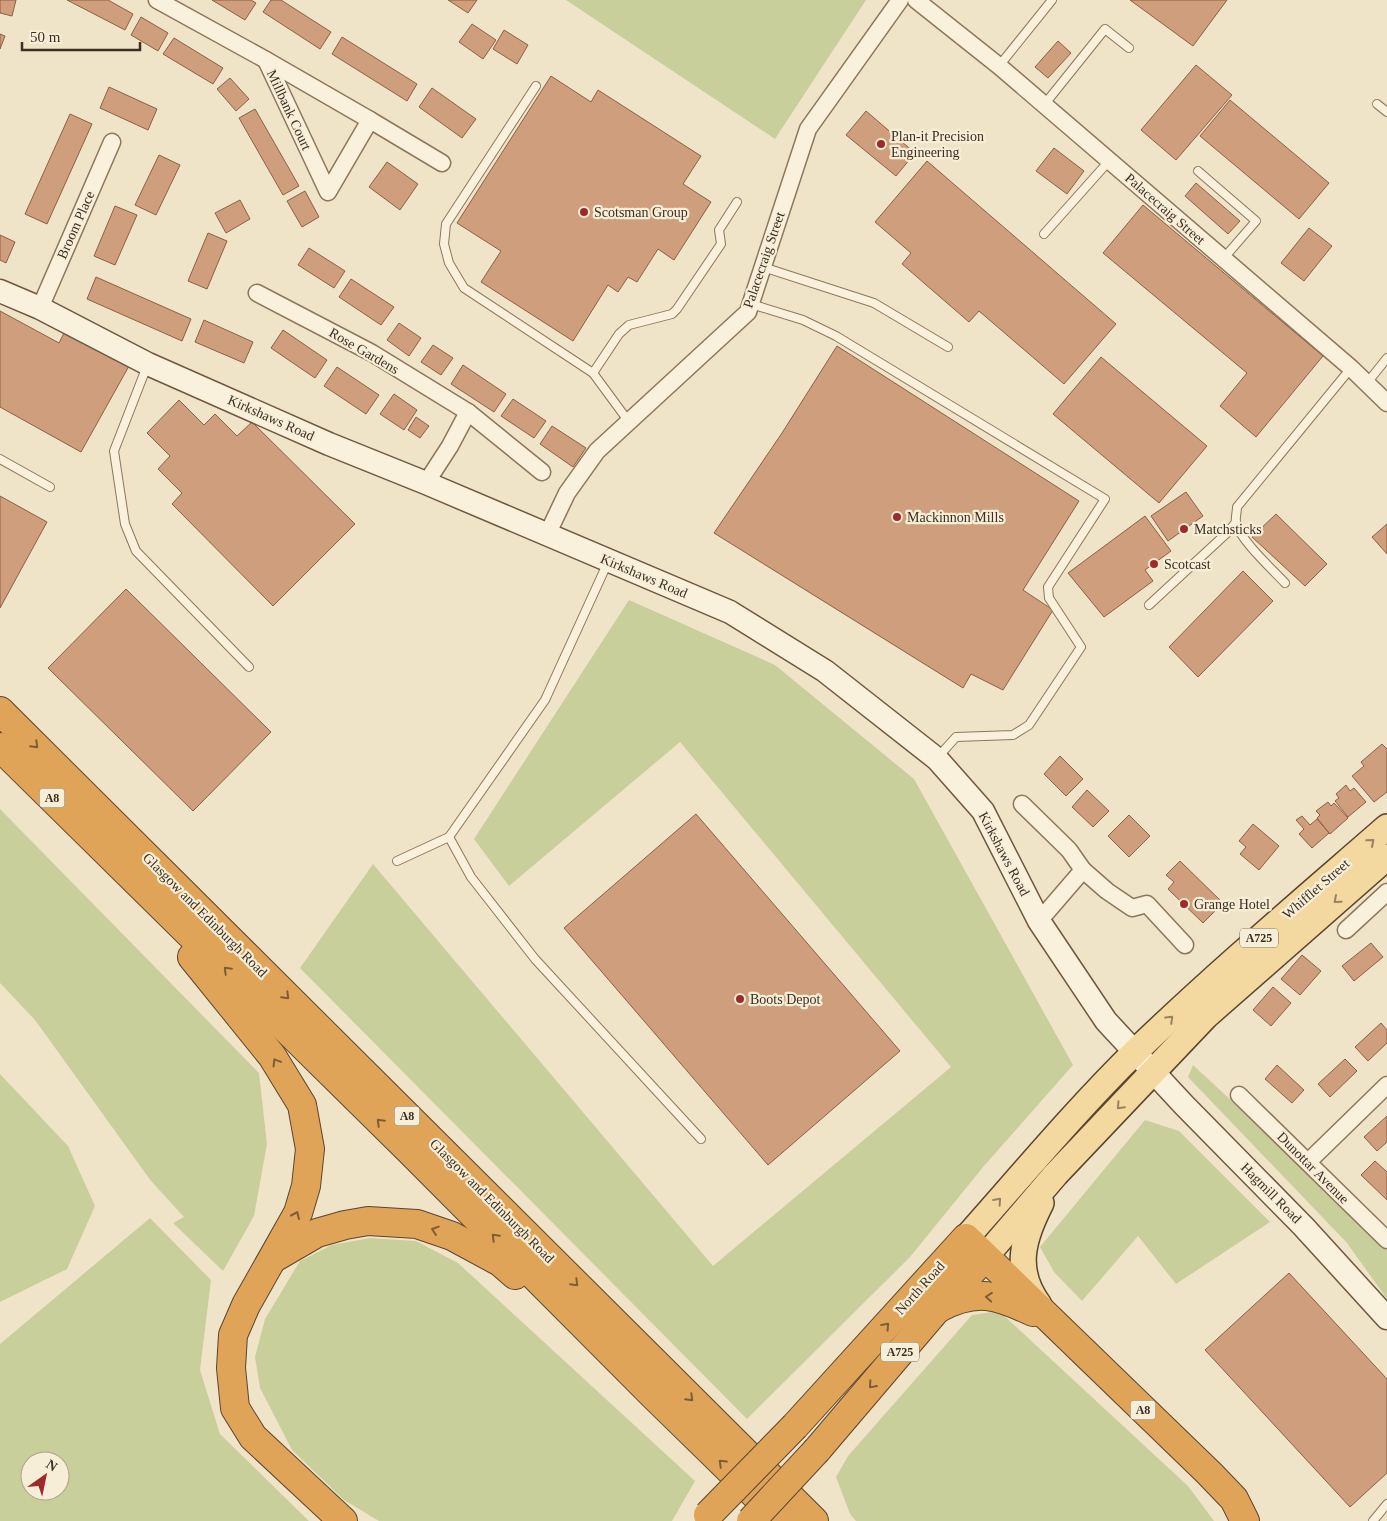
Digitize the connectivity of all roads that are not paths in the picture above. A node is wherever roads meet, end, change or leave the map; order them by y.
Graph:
1 (157, 0) edge
2 (900, 0) edge
3 (916, 0) edge
4 (1052, 0) edge
5 (1129, 48) dead end
6 (266, 60) junction
7 (999, 66) junction
8 (536, 86) dead end
9 (1377, 104) dead end
10 (1044, 105) junction
11 (1387, 112) edge
12 (370, 120) junction
13 (112, 142) dead end
14 (1109, 161) junction
15 (442, 163) dead end
16 (1198, 170) dead end
17 (737, 202) dead end
18 (1044, 234) dead end
19 (1223, 259) junction
20 (763, 268) junction
21 (0, 291) edge
22 (258, 293) dead end
23 (751, 304) junction
24 (40, 308) junction
25 (948, 347) dead end
26 (1387, 358) edge
27 (148, 364) junction
28 (1350, 368) junction
29 (593, 373) junction
30 (1367, 383) junction
31 (1387, 403) edge
32 (468, 412) junction
33 (629, 422) junction
34 (0, 459) edge
35 (542, 472) dead end
36 (426, 483) junction
37 (50, 488) dead end
38 (1236, 522) junction
39 (547, 535) junction
40 (608, 560) junction
41 (1285, 583) dead end
42 (1148, 605) dead end
43 (249, 667) dead end
44 (0, 711) edge
45 (0, 747) edge
46 (937, 759) junction
47 (1022, 804) dead end
48 (1387, 827) edge
49 (448, 837) junction
50 (105, 849) junction
51 (1387, 857) edge
52 (397, 860) dead end
53 (1083, 870) junction
54 (1387, 892) edge
55 (1039, 921) junction
56 (1346, 930) dead end
57 (1185, 945) dead end
58 (1135, 1052) junction
59 (1153, 1070) junction
60 (1387, 1086) edge
61 (1239, 1095) dead end
62 (701, 1139) dead end
63 (1308, 1162) junction
64 (1056, 1174) junction
65 (966, 1238) junction
66 (1387, 1240) edge
67 (985, 1257) junction
68 (274, 1258) junction
69 (937, 1310) junction
70 (1387, 1318) edge
71 (1050, 1321) junction
72 (654, 1396) junction
73 (1387, 1504) edge
74 (705, 1518) edge
75 (803, 1518) edge
76 (343, 1521) edge
77 (751, 1521) edge
78 (1245, 1521) edge
79 (1373, 1521) edge

1 - 6 street
2 - 20 street, Palacecraig Street
3 - 7 street, Palacecraig Street
4 - 7 lane
5 - 10 lane
6 - 12 street, Millbank Court
6 - 12 street, Millbank Court
7 - 10 street, Palacecraig Street
8 - 29 lane
9 - 11 lane
10 - 14 street, Palacecraig Street
12 - 15 street, Millbank Court
13 - 24 street, Broom Place
14 - 18 lane
14 - 19 street, Palacecraig Street
16 - 19 lane
17 - 29 lane
19 - 28 street, Palacecraig Street
20 - 23 street, Palacecraig Street
20 - 25 lane
21 - 24 street, Kirkshaws Road
22 - 32 street, Rose Gardens
23 - 33 street, Palacecraig Street
23 - 46 lane
24 - 27 street, Kirkshaws Road
26 - 30 lane
27 - 36 street, Kirkshaws Road
27 - 43 lane
28 - 30 street, Palacecraig Street
28 - 38 lane
29 - 33 lane
30 - 31 street, Palacecraig Street
32 - 35 street, Rose Gardens
32 - 36 street
33 - 39 street, Palacecraig Street
34 - 37 lane
36 - 39 street, Kirkshaws Road
38 - 41 lane
38 - 42 lane
39 - 40 street, Kirkshaws Road
40 - 46 street, Kirkshaws Road
40 - 49 lane
44 -> 75 highway, Glasgow and Edinburgh Road / A8
45 - 50 highway, Glasgow and Edinburgh Road / A8
46 - 55 street, Kirkshaws Road
47 - 53 street
58 -> 48 main road, Whifflet Street / A725
49 - 52 lane
49 - 62 lane
68 -> 50 highway, A8
72 -> 50 highway, Glasgow and Edinburgh Road / A8
51 -> 59 main road, Whifflet Street / A725
53 - 55 street
53 - 57 street
54 - 56 street
55 - 58 street, Kirkshaws Road
58 - 59 street, Hagmill Road
65 -> 58 main road, North Road / A725
59 -> 64 main road, North Road / A725
59 - 70 street, Hagmill Road
60 - 63 street
61 - 63 street, Dunottar Avenue
63 - 66 street, Dunottar Avenue
64 - 67 main road, North Road / A725
64 - 71 main road, A725
65 - 67 highway, A8
74 -> 65 highway, North Road / A725, bridge
67 - 69 highway, North Road / A725
67 - 71 highway, A8
72 -> 68 highway, A8
68 - 76 highway, A8
71 -> 69 highway
69 -> 77 highway, North Road / A725, bridge
71 - 78 highway, A8
75 -> 72 highway, Glasgow and Edinburgh Road / A8
73 - 79 lane

